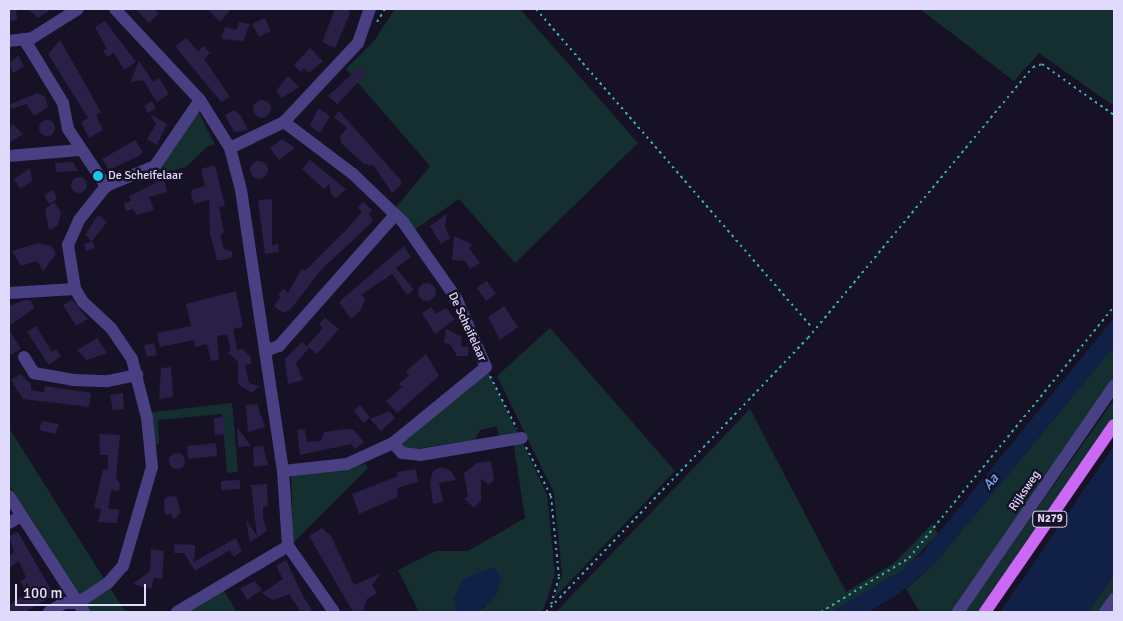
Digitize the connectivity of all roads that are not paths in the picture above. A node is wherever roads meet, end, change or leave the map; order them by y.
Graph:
1 (78, 9) edge
2 (115, 9) edge
3 (370, 9) edge
4 (24, 39) junction
5 (9, 41) edge
6 (200, 100) junction
7 (284, 122) junction
8 (230, 148) junction
9 (80, 150) junction
10 (9, 156) edge
11 (106, 186) junction
12 (396, 215) junction
13 (75, 289) junction
14 (9, 293) edge
15 (265, 351) junction
16 (24, 357) dead end
17 (137, 375) junction
18 (1114, 386) edge
19 (1114, 425) edge
20 (522, 438) road end
21 (393, 443) junction
22 (283, 471) junction
23 (9, 496) edge
24 (21, 516) junction
25 (9, 523) edge
26 (288, 546) junction
27 (1114, 599) edge
28 (81, 608) edge
29 (49, 612) edge
30 (177, 612) edge
31 (334, 612) edge
32 (958, 612) edge
33 (985, 612) edge
34 (1105, 612) edge

1 - 4 street
2 - 6 street
3 - 7 street
4 - 5 street
4 - 9 street
6 - 8 street
6 - 11 street
7 - 8 street
7 - 12 street, De Scheifelaar
8 - 15 street
9 - 10 street
9 - 11 street
11 - 13 street
12 - 15 street
12 - 21 street, De Scheifelaar
13 - 14 street
13 - 17 street
15 - 22 street
16 - 17 street
17 - 28 street
18 - 32 street, Rijksweg
19 - 33 main road, N279
20 - 21 street
21 - 22 street, De Scheifelaar
22 - 26 street
23 - 24 street
24 - 25 street
24 - 28 street
26 - 30 street
26 - 31 street
27 - 34 street
28 - 29 street

